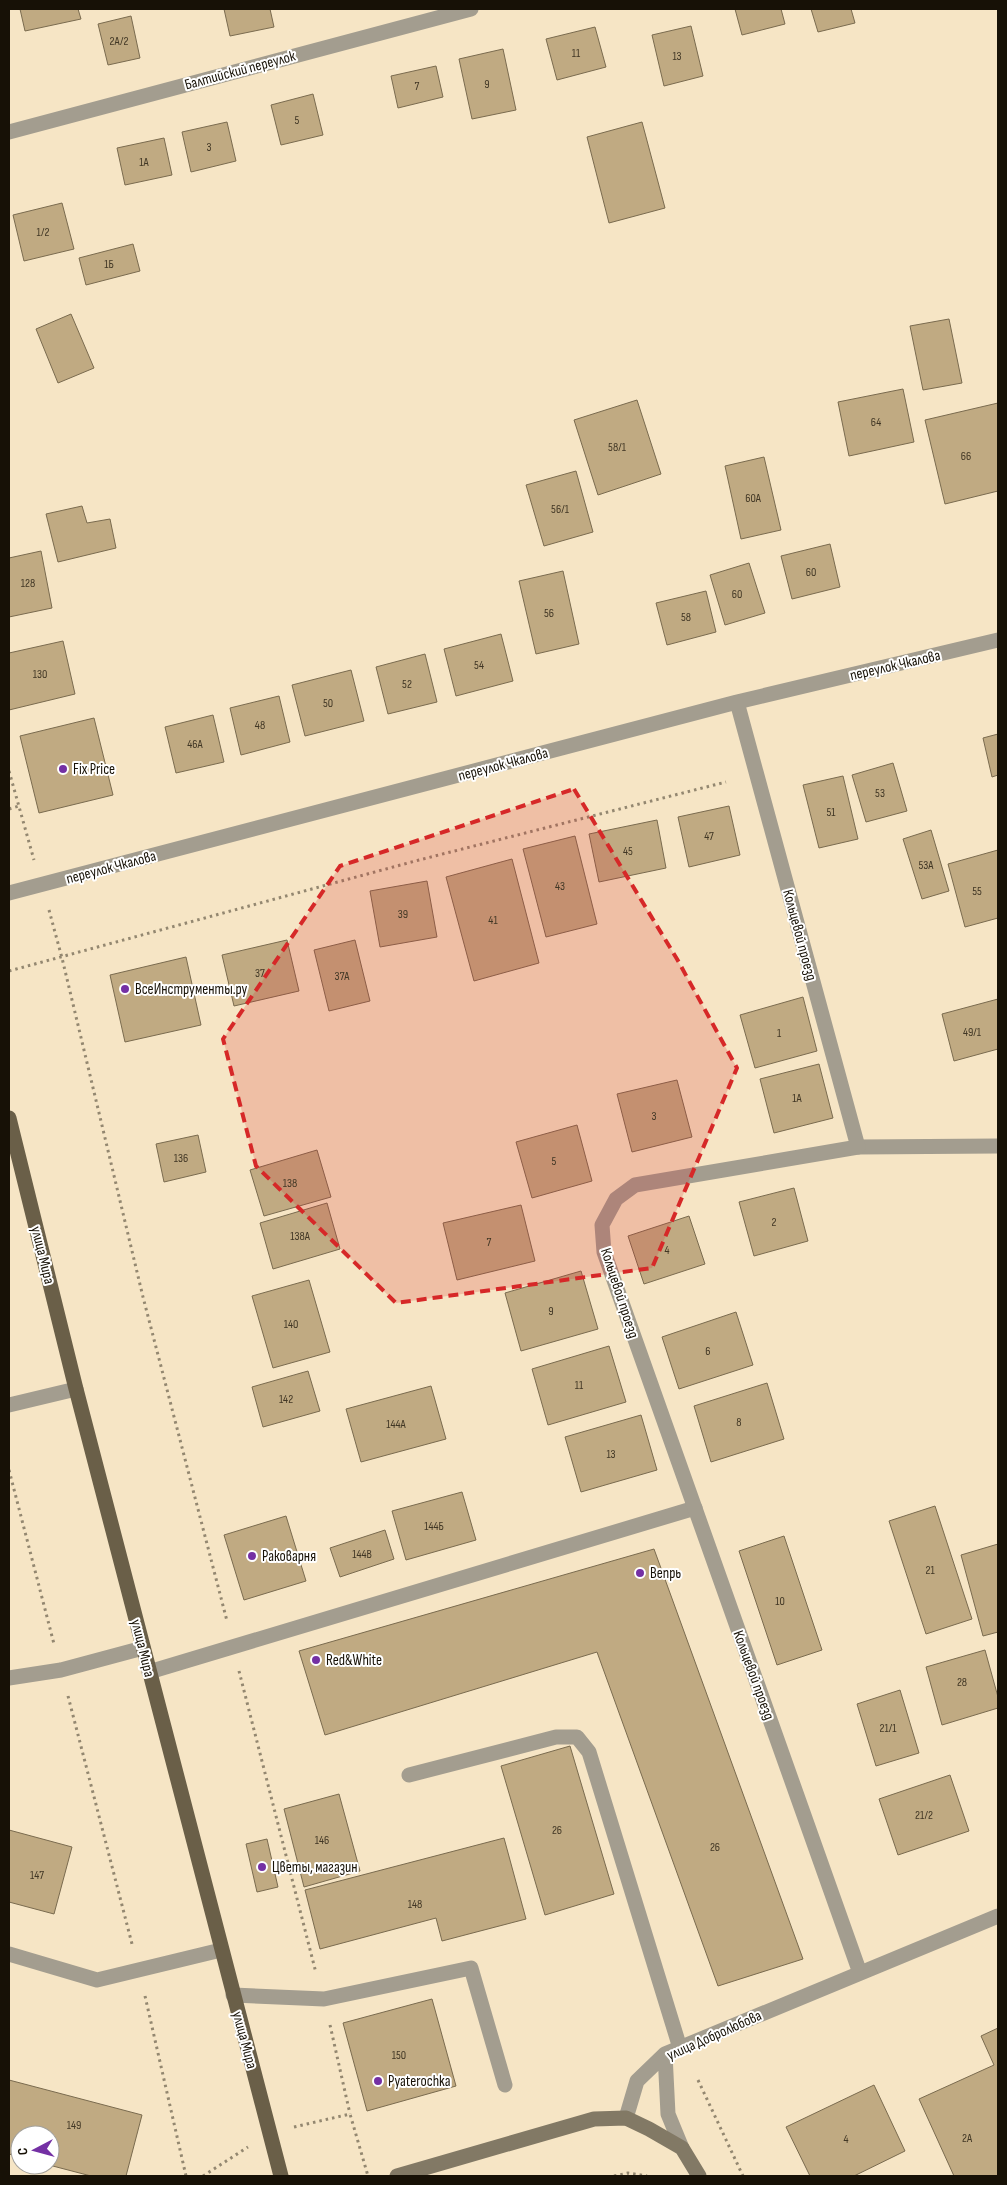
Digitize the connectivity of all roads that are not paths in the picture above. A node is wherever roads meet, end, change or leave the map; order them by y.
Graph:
1 (471, 9) edge
2 (9, 132) edge
3 (998, 640) edge
4 (737, 702) junction
5 (9, 893) edge
6 (9, 1118) edge
7 (998, 1146) edge
8 (858, 1147) junction
9 (76, 1388) junction
10 (9, 1405) edge
11 (695, 1508) junction
12 (143, 1648) junction
13 (149, 1672) junction
14 (9, 1678) edge
15 (409, 1775) dead end
16 (998, 1916) edge
17 (221, 1950) junction
18 (9, 1954) edge
19 (860, 1973) junction
20 (233, 1995) junction
21 (680, 2048) junction
22 (665, 2054) junction
23 (505, 2085) dead end
24 (626, 2118) junction
25 (682, 2148) junction
26 (281, 2176) edge
27 (397, 2176) edge
28 (699, 2176) edge

1 - 2 street, Балтийский переулок
3 - 4 street, переулок Чкалова
4 - 5 street, переулок Чкалова
4 - 8 street, Кольцевой проезд
6 - 9 main road, улица Мира
7 - 8 street
8 - 11 street, Кольцевой проезд
9 - 10 street
9 - 12 main road, улица Мира
11 - 13 street
11 - 19 street, Кольцевой проезд
12 - 13 main road, улица Мира
12 - 14 street
13 - 17 main road, улица Мира
15 - 21 street
16 - 19 street, улица Добролюбова
17 - 18 street
17 - 20 main road, улица Мира
19 - 21 street, улица Добролюбова
20 - 23 street
20 - 26 main road, улица Мира
21 - 22 street, улица Добролюбова
22 - 24 street, улица Добролюбова
22 - 25 street
24 - 25 main road
24 - 27 main road
25 - 28 main road

